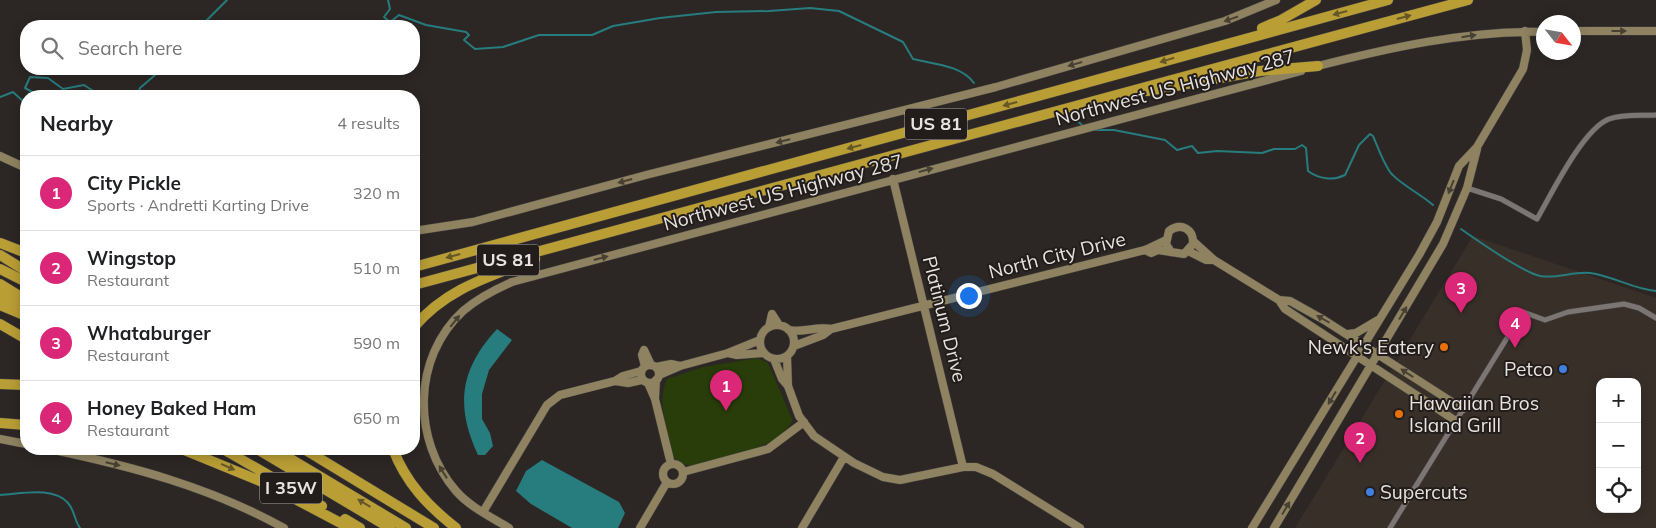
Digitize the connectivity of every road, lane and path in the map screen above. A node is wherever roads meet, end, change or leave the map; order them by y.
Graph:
1 (1276, 0) edge
2 (1316, 0) edge
3 (1388, 0) edge
4 (1468, 0) edge
5 (1525, 31) junction
6 (1581, 31) edge
7 (1656, 31) edge
8 (1536, 32) edge
9 (1199, 50) junction
10 (1318, 66) junction
11 (1104, 97) junction
12 (1656, 115) edge
13 (1477, 147) junction
14 (0, 156) edge
15 (20, 165) edge
16 (894, 179) junction
17 (1467, 188) junction
18 (420, 230) edge
19 (1166, 240) junction
20 (1193, 241) junction
21 (577, 242) junction
22 (0, 243) edge
23 (1145, 250) junction
24 (20, 251) edge
25 (1171, 252) junction
26 (1188, 252) junction
27 (0, 255) edge
28 (1214, 260) junction
29 (420, 265) edge
30 (20, 267) edge
31 (0, 269) edge
32 (20, 279) edge
33 (0, 284) edge
34 (420, 285) edge
35 (0, 294) edge
36 (20, 296) edge
37 (1279, 300) junction
38 (0, 305) edge
39 (925, 305) junction
40 (20, 306) edge
41 (20, 313) edge
42 (1380, 318) junction
43 (1656, 318) edge
44 (420, 321) edge
45 (0, 324) edge
46 (779, 325) junction
47 (769, 327) junction
48 (831, 329) junction
49 (789, 330) junction
50 (1348, 334) junction
51 (20, 336) edge
52 (760, 340) junction
53 (794, 346) junction
54 (1364, 346) junction
55 (763, 352) junction
56 (728, 353) junction
57 (1378, 354) junction
58 (788, 356) junction
59 (1357, 356) junction
60 (774, 359) junction
61 (1371, 366) junction
62 (651, 370) junction
63 (615, 381) junction
64 (645, 381) junction
65 (0, 384) edge
66 (20, 386) edge
67 (788, 386) junction
68 (655, 398) junction
69 (1462, 410) junction
70 (1456, 421) junction
71 (804, 422) junction
72 (0, 423) edge
73 (20, 425) edge
74 (0, 439) edge
75 (20, 443) edge
76 (76, 455) edge
77 (197, 455) edge
78 (233, 455) edge
79 (267, 455) edge
80 (284, 455) edge
81 (314, 455) edge
82 (395, 455) edge
83 (844, 457) junction
84 (671, 464) junction
85 (963, 467) junction
86 (683, 472) junction
87 (667, 482) junction
88 (479, 510) junction
89 (284, 528) edge
90 (350, 528) edge
91 (360, 528) edge
92 (390, 528) edge
93 (406, 528) edge
94 (434, 528) edge
95 (456, 528) edge
96 (509, 528) edge
97 (640, 528) edge
98 (802, 528) edge
99 (1080, 528) edge
100 (1252, 528) edge
101 (1274, 528) edge
102 (1390, 528) edge

1 -> 18 main road
2 - 9 highway
3 -> 9 highway, US 81
11 -> 4 highway, US 81
5 - 8 main road, Northwest US Highway 287
10 -> 5 main road, Northwest US Highway 287
5 - 13 main road
6 -> 7 main road
9 -> 29 highway, US 81
10 - 11 highway
16 -> 10 main road, Northwest US Highway 287
11 - 21 highway, US 81
12 - 17 street
13 - 17 main road
13 -> 42 main road
14 - 15 main road
16 - 39 main road, Platinum Drive
88 -> 16 main road, Northwest US Highway 287
57 -> 17 main road
19 - 20 main road
19 - 23 main road, North City Drive
19 - 25 main road
20 - 26 main road
20 - 28 main road
21 - 34 highway, US 81
21 - 44 highway
22 - 24 highway
23 - 25 main road, North City Drive
23 - 39 main road, North City Drive
25 - 26 main road
26 - 28 main road
27 - 30 highway
28 - 37 main road
31 - 32 highway
33 - 36 highway
35 - 40 highway
50 -> 37 main road
37 - 59 main road
38 - 41 highway
39 - 48 main road, North City Drive
39 - 85 main road, Platinum Drive
42 - 50 main road
42 - 54 main road
43 - 69 street
45 - 51 highway
46 - 47 main road
46 - 47 main road
46 - 49 main road
47 - 52 main road
48 - 49 main road, North City Drive
48 - 53 main road, North City Drive
49 - 53 main road
50 - 54 main road
52 - 55 main road
52 - 56 main road
53 - 58 main road
54 - 57 main road
54 - 59 main road
55 - 56 main road
55 - 60 main road
56 - 62 main road
57 - 61 main road
69 -> 57 main road
58 - 60 main road
58 - 67 main road
59 - 61 main road
59 -> 100 main road
60 - 67 main road
61 - 70 main road
101 -> 61 main road
62 - 63 main road
62 - 64 main road
62 - 64 main road
62 - 68 main road
63 - 64 main road
63 - 88 main road
64 - 68 main road
65 - 66 highway
67 - 71 main road
68 - 84 main road
69 - 70 street
70 - 102 street
71 - 83 main road
71 - 86 main road
72 - 73 highway
74 - 75 main road
76 -> 89 main road
77 -> 90 highway
78 - 91 highway, I 35W
79 - 92 highway
93 -> 80 highway
81 - 94 highway, I 35W
82 - 95 highway
83 - 85 main road
83 - 98 main road
84 - 86 main road
84 - 87 main road
85 - 99 main road
86 - 87 main road
87 - 97 main road
88 - 96 main road, Northwest US Highway 287

